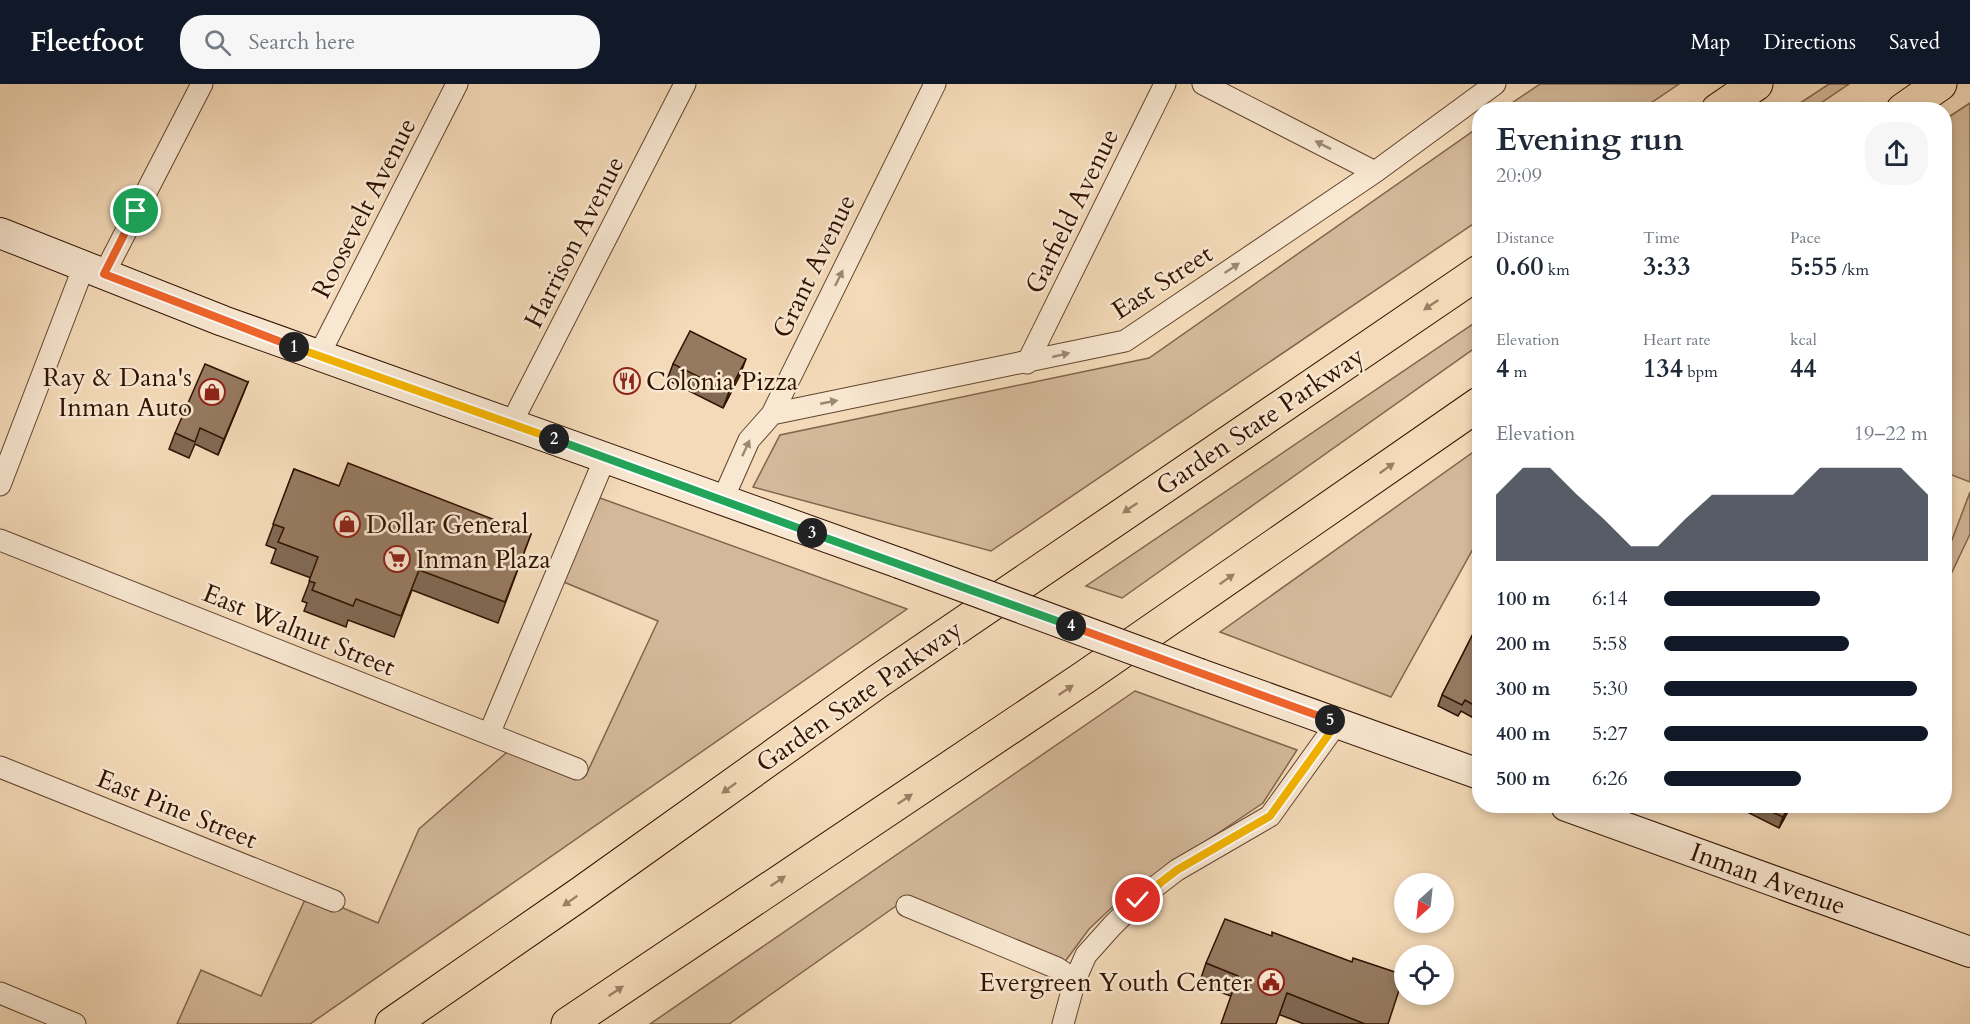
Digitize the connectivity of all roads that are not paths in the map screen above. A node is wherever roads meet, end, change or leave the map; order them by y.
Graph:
1 (202, 84) edge
2 (457, 84) edge
3 (685, 84) edge
4 (935, 84) edge
5 (1165, 84) edge
6 (1203, 84) edge
7 (1495, 84) edge
8 (1756, 84) edge
9 (1940, 84) edge
10 (1730, 102) edge
11 (1914, 102) edge
12 (1375, 172) junction
13 (0, 233) edge
14 (94, 270) junction
15 (1472, 277) edge
16 (319, 356) junction
17 (1027, 363) junction
18 (1472, 409) edge
19 (772, 414) junction
20 (511, 424) junction
21 (605, 458) junction
22 (0, 485) edge
23 (722, 501) junction
24 (0, 540) edge
25 (1337, 723) junction
26 (489, 734) junction
27 (0, 767) edge
28 (577, 769) dead end
29 (1472, 771) edge
30 (1585, 813) edge
31 (334, 901) dead end
32 (907, 906) dead end
33 (1970, 952) edge
34 (1075, 980) junction
35 (0, 993) edge
36 (75, 1024) edge
37 (392, 1024) edge
38 (568, 1024) edge
39 (1063, 1024) edge

1 - 14 street
2 - 16 street, Roosevelt Avenue
3 - 20 street, Harrison Avenue
19 -> 4 street, Grant Avenue
5 - 17 street, Garfield Avenue
12 -> 6 street
7 - 12 street, East Street
8 - 10 highway
9 - 11 highway
17 -> 12 street, East Street
13 - 14 main road
14 - 16 main road
14 - 22 street
15 -> 37 highway, Garden State Parkway
16 - 20 main road
19 -> 17 street, East Street
38 -> 18 highway
23 -> 19 street, Grant Avenue
20 - 21 main road
21 - 23 main road
21 - 26 street
23 - 25 main road, bridge
24 - 26 street, East Walnut Street
25 - 29 main road
25 - 34 street
26 - 28 street, East Walnut Street
27 - 31 street, East Pine Street
30 - 33 main road, Inman Avenue
32 - 34 street
34 - 39 street
35 - 36 street

